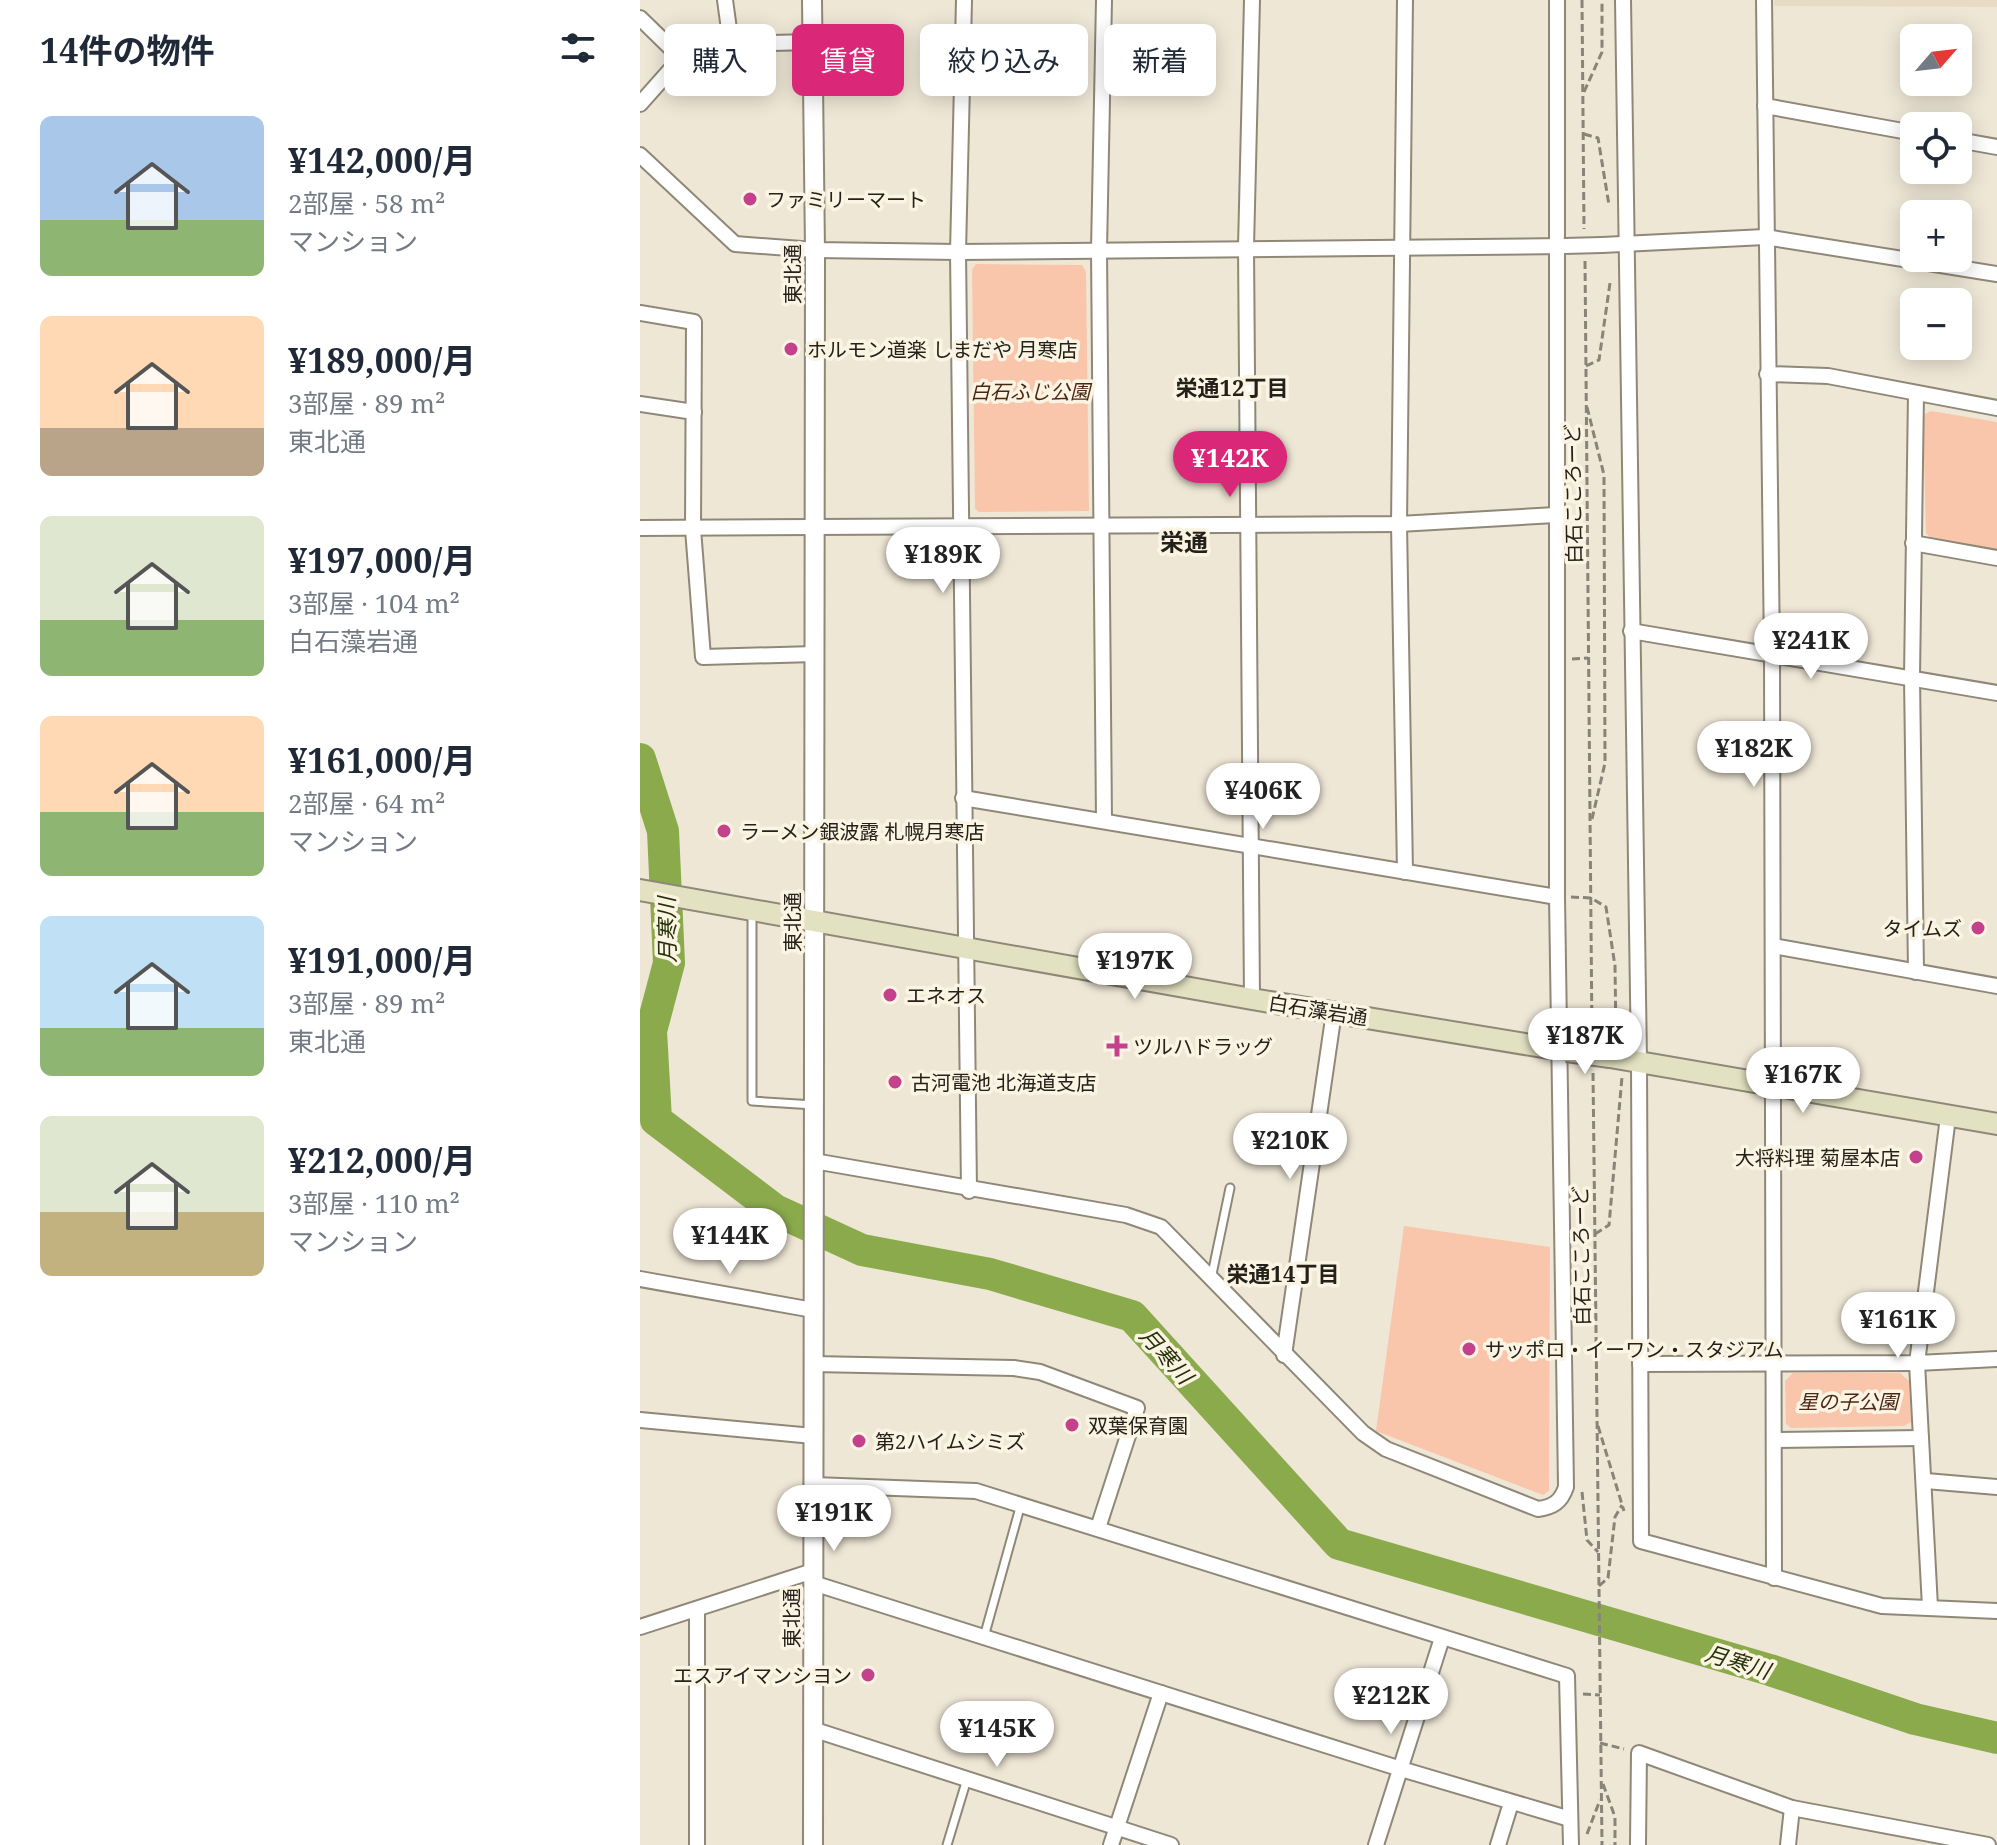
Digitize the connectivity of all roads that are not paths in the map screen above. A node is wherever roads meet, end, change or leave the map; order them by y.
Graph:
1 (725, 0) edge
2 (812, 0) edge
3 (964, 0) edge
4 (1104, 0) edge
5 (1252, 0) edge
6 (1405, 0) edge
7 (1557, 0) edge
8 (1623, 0) edge
9 (1764, 0) edge
10 (640, 18) edge
11 (728, 24) edge
12 (811, 24) edge
13 (664, 41) edge
14 (664, 77) edge
15 (812, 96) edge
16 (640, 104) edge
17 (1765, 106) junction
18 (1900, 130) edge
19 (1972, 143) edge
20 (1997, 147) edge
21 (640, 155) edge
22 (1765, 237) junction
23 (1615, 244) junction
24 (1399, 246) junction
25 (1560, 246) junction
26 (1246, 247) junction
27 (815, 250) junction
28 (1099, 250) junction
29 (958, 252) junction
30 (1997, 274) edge
31 (640, 313) edge
32 (1767, 374) junction
33 (1916, 393) junction
34 (640, 404) edge
35 (1997, 408) edge
36 (694, 412) junction
37 (1556, 515) junction
38 (1250, 522) junction
39 (1399, 524) junction
40 (813, 525) junction
41 (962, 525) junction
42 (1100, 525) junction
43 (640, 528) edge
44 (693, 529) junction
45 (1913, 543) junction
46 (1997, 558) edge
47 (1631, 631) junction
48 (1772, 653) junction
49 (815, 654) junction
50 (1912, 677) junction
51 (1997, 693) edge
52 (963, 798) junction
53 (1104, 821) junction
54 (1252, 848) junction
55 (1405, 872) junction
56 (640, 890) edge
57 (1557, 897) junction
58 (752, 910) junction
59 (814, 922) junction
60 (1773, 946) junction
61 (965, 949) junction
62 (1916, 972) junction
63 (1997, 986) edge
64 (1252, 999) junction
65 (1334, 1012) junction
66 (1564, 1050) junction
67 (1616, 1060) junction
68 (1772, 1087) junction
69 (814, 1105) junction
70 (1948, 1117) junction
71 (1997, 1124) edge
72 (814, 1161) junction
73 (1230, 1188) dead end
74 (969, 1191) junction
75 (640, 1279) edge
76 (1211, 1279) junction
77 (813, 1310) junction
78 (1284, 1355) junction
79 (1997, 1359) edge
80 (1774, 1363) junction
81 (1917, 1363) junction
82 (813, 1364) junction
83 (1640, 1364) junction
84 (640, 1420) edge
85 (813, 1436) junction
86 (1921, 1438) junction
87 (1776, 1440) junction
88 (1926, 1481) junction
89 (814, 1485) junction
90 (1997, 1487) edge
91 (1021, 1504) junction
92 (1098, 1528) junction
93 (813, 1577) junction
94 (1774, 1578) junction
95 (1930, 1607) junction
96 (697, 1609) junction
97 (1997, 1611) edge
98 (640, 1627) edge
99 (984, 1637) junction
100 (1442, 1638) junction
101 (1161, 1693) junction
102 (812, 1729) junction
103 (1401, 1769) junction
104 (967, 1779) junction
105 (1511, 1803) junction
106 (1792, 1808) junction
107 (1570, 1819) junction
108 (1116, 1828) junction
109 (1952, 1842) edge
110 (697, 1845) edge
111 (813, 1845) edge
112 (947, 1845) edge
113 (1111, 1845) edge
114 (1171, 1845) edge
115 (1376, 1845) edge
116 (1498, 1845) edge
117 (1571, 1845) edge
118 (1638, 1845) edge
119 (1788, 1845) edge
120 (1988, 1845) edge

1 - 11 street
2 - 12 street, 東北通
3 - 29 street
4 - 28 street
5 - 26 street
6 - 24 street
7 - 25 street
8 - 23 street
9 - 17 street
10 - 13 street
14 - 16 street
15 - 27 street, 東北通
17 - 18 street
17 - 22 street
19 - 20 street
21 - 27 street
22 - 23 street
22 - 30 street
22 - 32 street
23 - 25 street, bridge
23 - 47 street
24 - 25 street
24 - 26 street
24 - 39 street
25 - 37 street
26 - 28 street
26 - 38 street
27 - 29 street
27 - 40 street, 東北通
28 - 29 street
28 - 42 street
29 - 41 street
31 - 36 street
32 - 33 street
32 - 48 street
33 - 35 street
33 - 45 street
34 - 36 street
36 - 44 street
37 - 39 street
37 - 57 street
38 - 39 street
38 - 42 street
38 - 54 street
39 - 55 street
40 - 41 street
40 - 44 street
40 - 49 street, 東北通
41 - 42 street
41 - 52 street
42 - 53 street
43 - 44 street
44 - 49 street
45 - 46 street
45 - 50 street
47 - 48 street
47 - 67 street
48 - 50 street
48 - 60 street
49 - 59 street, 東北通
50 - 51 street
50 - 62 street
52 - 53 street
52 - 61 street
53 - 54 street
54 - 55 street
54 - 64 street
55 - 57 street
56 - 58 main road, 白石藻岩通
57 - 66 street
58 - 59 main road, 白石藻岩通
58 - 69 lane
59 - 61 main road, 白石藻岩通
59 - 69 street, 東北通
60 - 62 street
60 - 68 street
61 - 64 main road, 白石藻岩通
61 - 74 street
62 - 63 street
64 - 65 main road, 白石藻岩通
65 - 66 main road, 白石藻岩通
65 - 78 street
66 - 67 main road, 白石藻岩通, bridge
66 - 78 street
67 - 68 main road, 白石藻岩通
67 - 83 street
68 - 70 main road, 白石藻岩通
68 - 80 street
69 - 72 street, 東北通
70 - 71 main road, 白石藻岩通
70 - 81 street
72 - 74 street
72 - 77 street, 東北通
73 - 76 lane
74 - 76 street
75 - 77 street
76 - 78 street
77 - 82 street, 東北通
79 - 81 street
80 - 81 street
80 - 83 street
80 - 87 street
81 - 86 street
82 - 85 street, 東北通
82 - 92 street
83 - 94 street
84 - 85 street
85 - 89 street, 東北通
86 - 87 street
86 - 88 street
87 - 94 street
88 - 90 street
88 - 95 street
89 - 91 street
89 - 93 street, 東北通
91 - 92 street
91 - 99 lane
92 - 100 street
93 - 96 street
93 - 99 street
93 - 102 street, 東北通
94 - 95 street
95 - 97 street
96 - 98 street
96 - 110 street
99 - 101 street
100 - 103 street
100 - 107 street
101 - 103 street
101 - 108 street
102 - 104 street
102 - 111 street, 東北通
103 - 105 street
103 - 115 street
104 - 108 street
104 - 112 lane
105 - 107 street
105 - 116 street
106 - 109 street
106 - 118 street
106 - 119 street
107 - 117 street
108 - 113 street
108 - 114 street
109 - 120 street

